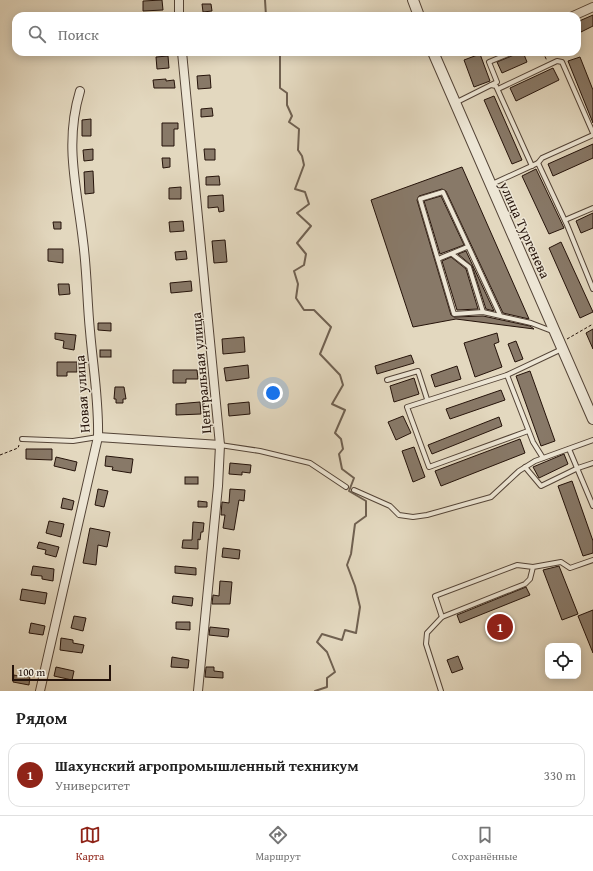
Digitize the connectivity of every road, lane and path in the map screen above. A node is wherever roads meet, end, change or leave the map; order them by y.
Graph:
1 (178, 0) edge
2 (413, 0) edge
3 (593, 7) edge
4 (179, 12) edge
5 (418, 12) edge
6 (581, 12) edge
7 (182, 56) edge
8 (435, 56) edge
9 (503, 56) edge
10 (545, 56) edge
11 (548, 65) junction
12 (491, 85) junction
13 (498, 89) junction
14 (80, 91) dead end
15 (454, 103) junction
16 (593, 134) edge
17 (538, 163) junction
18 (532, 166) junction
19 (490, 184) junction
20 (593, 208) edge
21 (565, 220) junction
22 (467, 247) junction
23 (452, 254) junction
24 (438, 260) junction
25 (593, 288) edge
26 (483, 312) junction
27 (500, 315) junction
28 (593, 324) edge
29 (554, 332) junction
30 (561, 346) junction
31 (507, 375) junction
32 (387, 380) dead end
33 (427, 399) junction
34 (593, 418) edge
35 (528, 431) junction
36 (98, 436) junction
37 (22, 439) joint
38 (593, 440) edge
39 (220, 445) junction
40 (569, 449) junction
41 (0, 455) edge
42 (543, 458) junction
43 (593, 463) edge
44 (525, 467) junction
45 (578, 468) junction
46 (346, 487) dead end
47 (354, 490) dead end
48 (593, 506) edge
49 (593, 560) edge
50 (533, 567) junction
51 (442, 617) junction
52 (40, 691) edge
53 (198, 691) edge
54 (441, 691) edge

1 - 4 street
2 - 5 street
3 - 6 street
7 - 39 street, Центральная улица
8 - 15 street, улица Тургенева
9 - 12 lane
10 - 11 path
11 - 13 lane
11 - 16 lane
12 - 13 lane
12 - 15 lane
13 - 18 lane
14 - 36 street, Новая улица
15 - 19 street, улица Тургенева
16 - 17 lane
17 - 18 lane
17 - 21 lane
18 - 19 lane
19 - 29 street, улица Тургенева
20 - 21 lane
21 - 25 lane
22 - 23 lane
22 - 24 lane
22 - 27 lane
23 - 24 lane
23 - 26 lane
24 - 26 lane
26 - 27 lane
27 - 29 lane
28 - 30 path
29 - 30 street, улица Тургенева
30 - 31 lane
30 - 34 street, улица Тургенева
31 - 33 lane
31 - 35 lane
32 - 33 lane
33 - 35 lane
35 - 42 lane
36 - 37 lane
36 - 39 street
36 - 52 street, Новая улица
37 - 41 path
38 - 40 lane
39 - 46 lane
39 - 53 street, Центральная улица
40 - 42 lane
40 - 45 lane
42 - 44 lane
43 - 45 lane
44 - 45 lane
44 - 47 lane
45 - 48 lane
49 - 50 lane
50 - 51 lane
50 - 51 lane
51 - 54 lane

